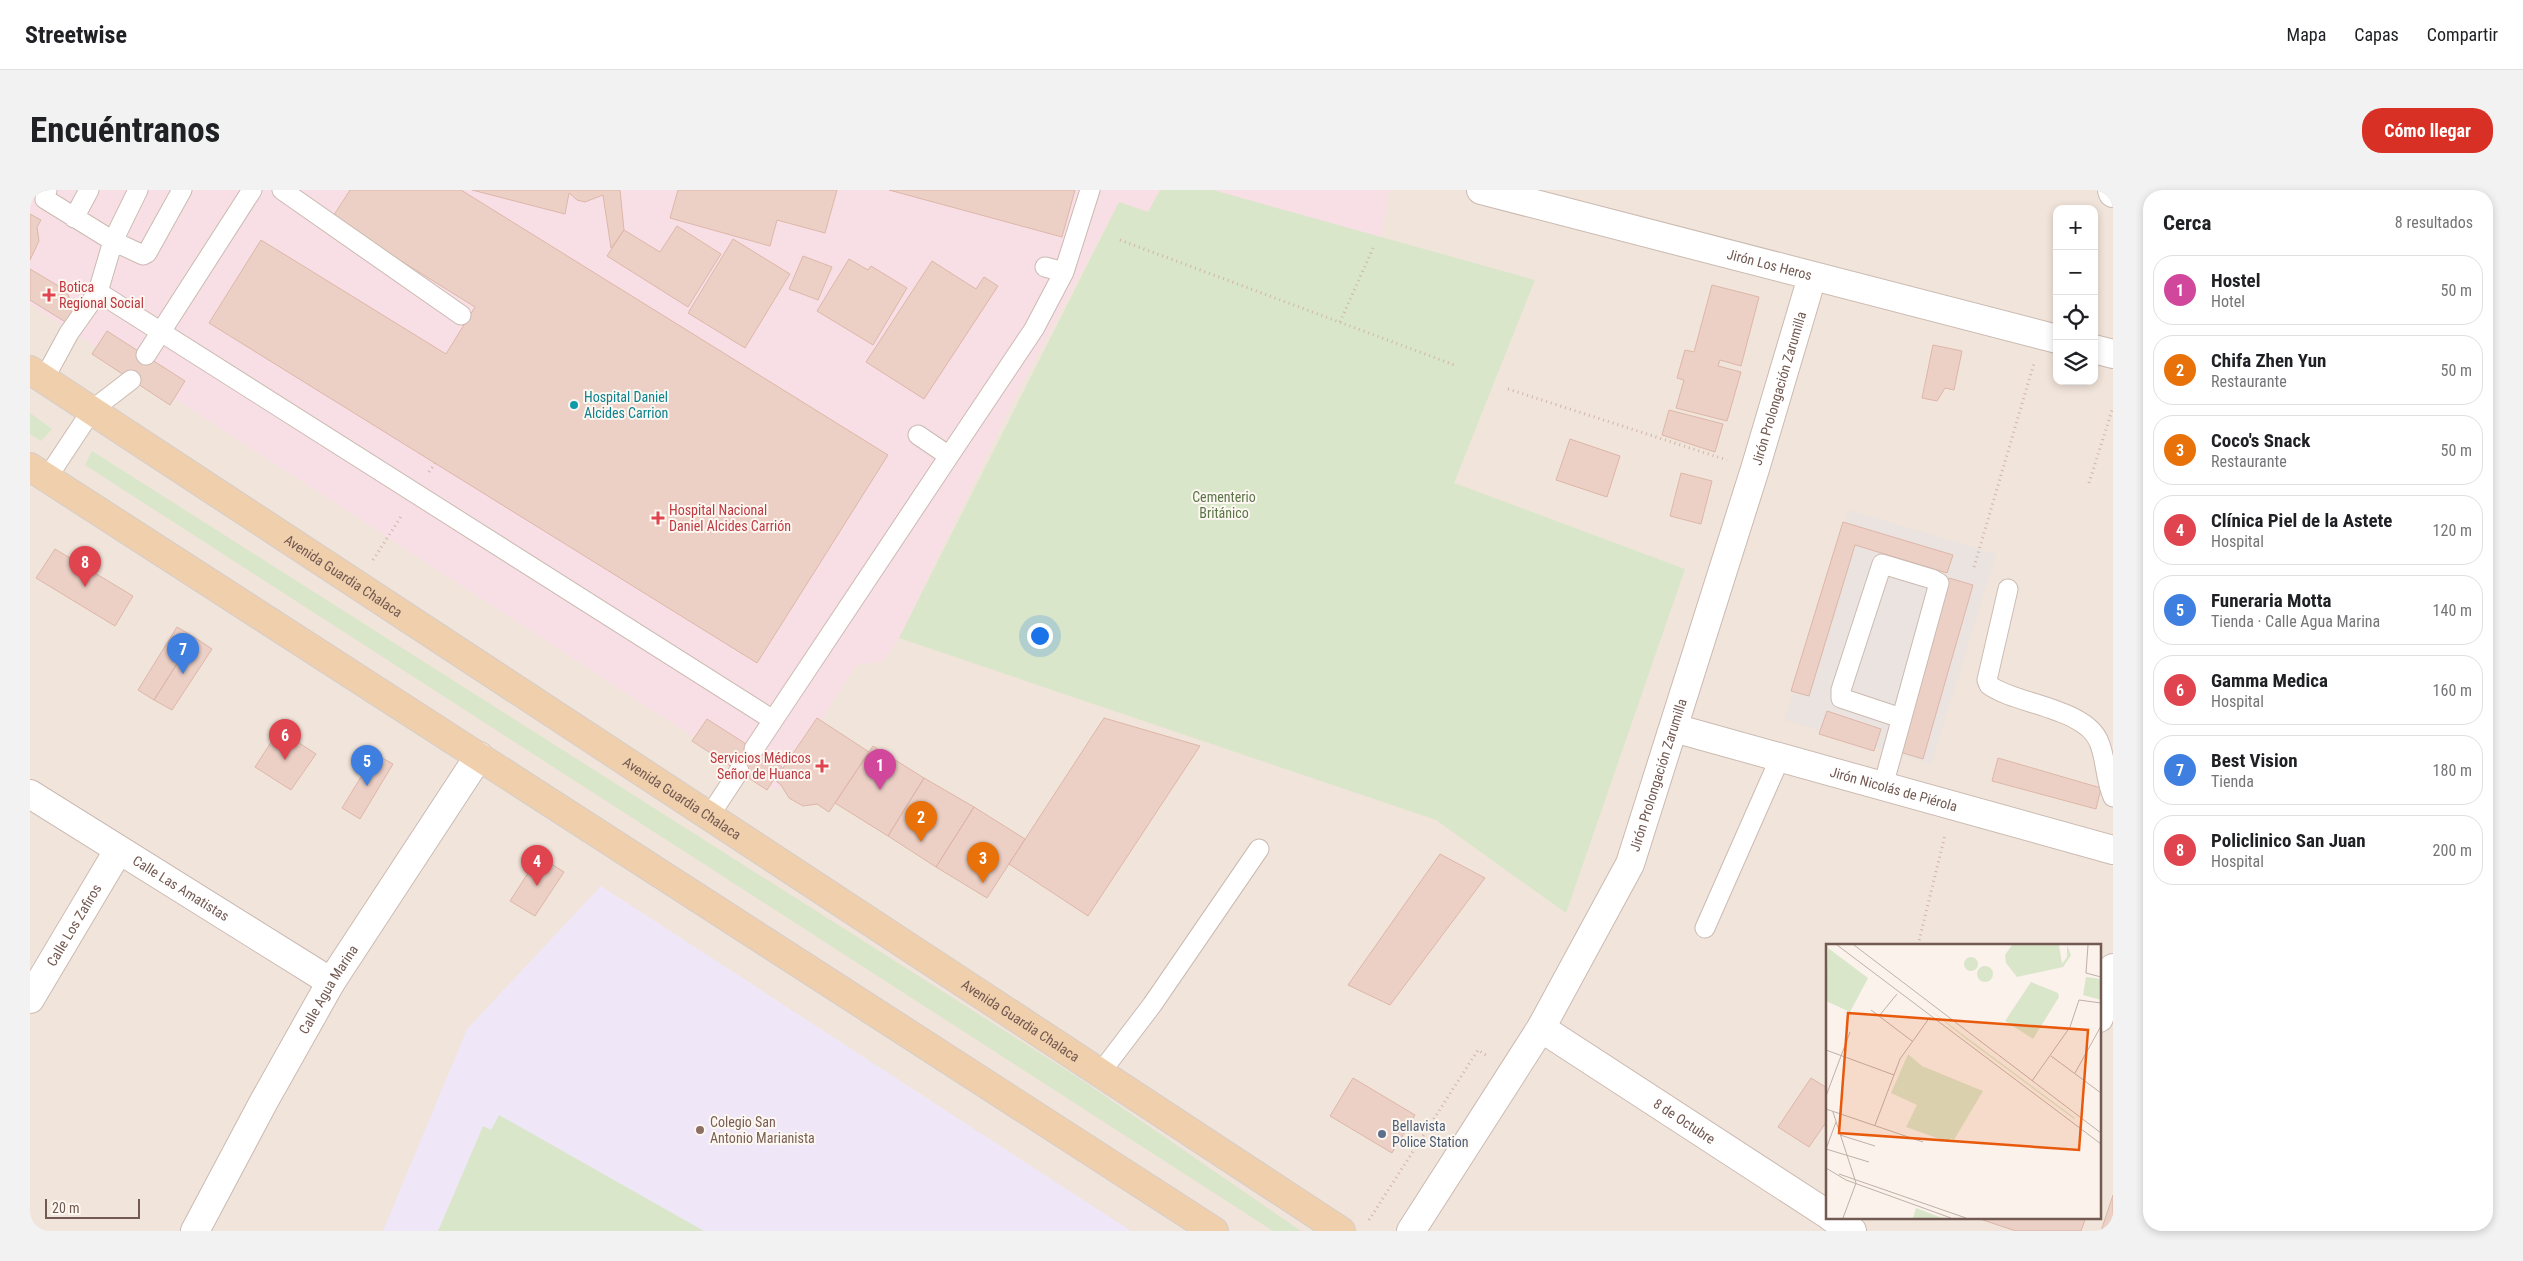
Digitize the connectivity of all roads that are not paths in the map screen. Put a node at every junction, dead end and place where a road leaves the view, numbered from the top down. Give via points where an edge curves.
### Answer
1 (47, 190) edge
2 (88, 190) edge
3 (138, 190) edge
4 (182, 190) edge
5 (252, 190) edge
6 (282, 190) edge
7 (1090, 190) edge
8 (1481, 190) edge
9 (74, 218) junction
10 (113, 241) junction
11 (1045, 267) dead end
12 (1064, 272) junction
13 (1812, 277) junction
14 (98, 292) junction
15 (461, 315) dead end
16 (160, 333) junction
17 (2049, 338) edge
18 (2098, 350) edge
19 (2113, 354) edge
20 (146, 355) dead end
21 (37, 375) edge
22 (131, 380) dead end
23 (92, 410) junction
24 (918, 435) dead end
25 (949, 456) junction
26 (39, 473) edge
27 (2008, 589) dead end
28 (1901, 718) junction
29 (773, 720) junction
30 (1674, 728) junction
31 (754, 748) dead end
32 (479, 756) junction
33 (1780, 758) junction
34 (739, 771) dead end
35 (1883, 786) junction
36 (30, 794) edge
37 (2113, 797) edge
38 (710, 815) junction
39 (1260, 849) dead end
40 (118, 850) junction
41 (2113, 850) edge
42 (1705, 928) dead end
43 (2113, 968) edge
44 (331, 982) junction
45 (30, 999) edge
46 (2100, 1014) edge
47 (1541, 1028) junction
48 (1101, 1072) junction
49 (1826, 1216) edge
50 (1349, 1228) edge
51 (195, 1231) edge
52 (1214, 1231) edge
53 (1411, 1231) edge

1 - 9 lane via 45,199
2 - 9 lane
3 - 10 lane
4 - 10 lane via 147,253 142,255
5 - 16 lane
6 - 15 lane
7 - 12 lane
8 - 13 street, Jirón Los Heros
9 - 10 lane
10 - 14 lane
11 - 12 lane
12 - 25 lane via 1034,329
13 - 17 street, Jirón Los Heros
13 - 30 street, Jirón Prolongación Zarumilla
14 - 16 lane
14 - 21 lane
16 - 20 lane
16 - 29 lane
18 - 19 street
21 - 23 main road, Avenida Guardia Chalaca
22 - 23 lane
23 - 26 lane
23 - 38 main road, Avenida Guardia Chalaca via 365,592
24 - 25 lane
25 - 29 lane
26 - 32 main road
27 - 37 lane via 1989,685 2070,718 2094,733
28 - 28 lane via 1939,583 1882,564 1841,698
28 - 35 lane
29 - 31 lane
30 - 33 street, Jirón Nicolás de Piérola
30 - 47 street, Jirón Prolongación Zarumilla via 1630,864
32 - 44 street, Calle Agua Marina
32 - 52 main road
33 - 35 street, Jirón Nicolás de Piérola
33 - 42 lane
34 - 38 lane
35 - 41 street, Jirón Nicolás de Piérola
36 - 40 street, Calle Las Amatistas
38 - 48 main road, Avenida Guardia Chalaca
39 - 48 lane
40 - 44 street, Calle Las Amatistas
40 - 45 street, Calle Los Zafiros
43 - 46 street
44 - 51 street, Calle Agua Marina
47 - 49 street, 8 de Octubre
47 - 53 street, Jirón Prolongación Zarumilla
48 - 50 main road, Avenida Guardia Chalaca

